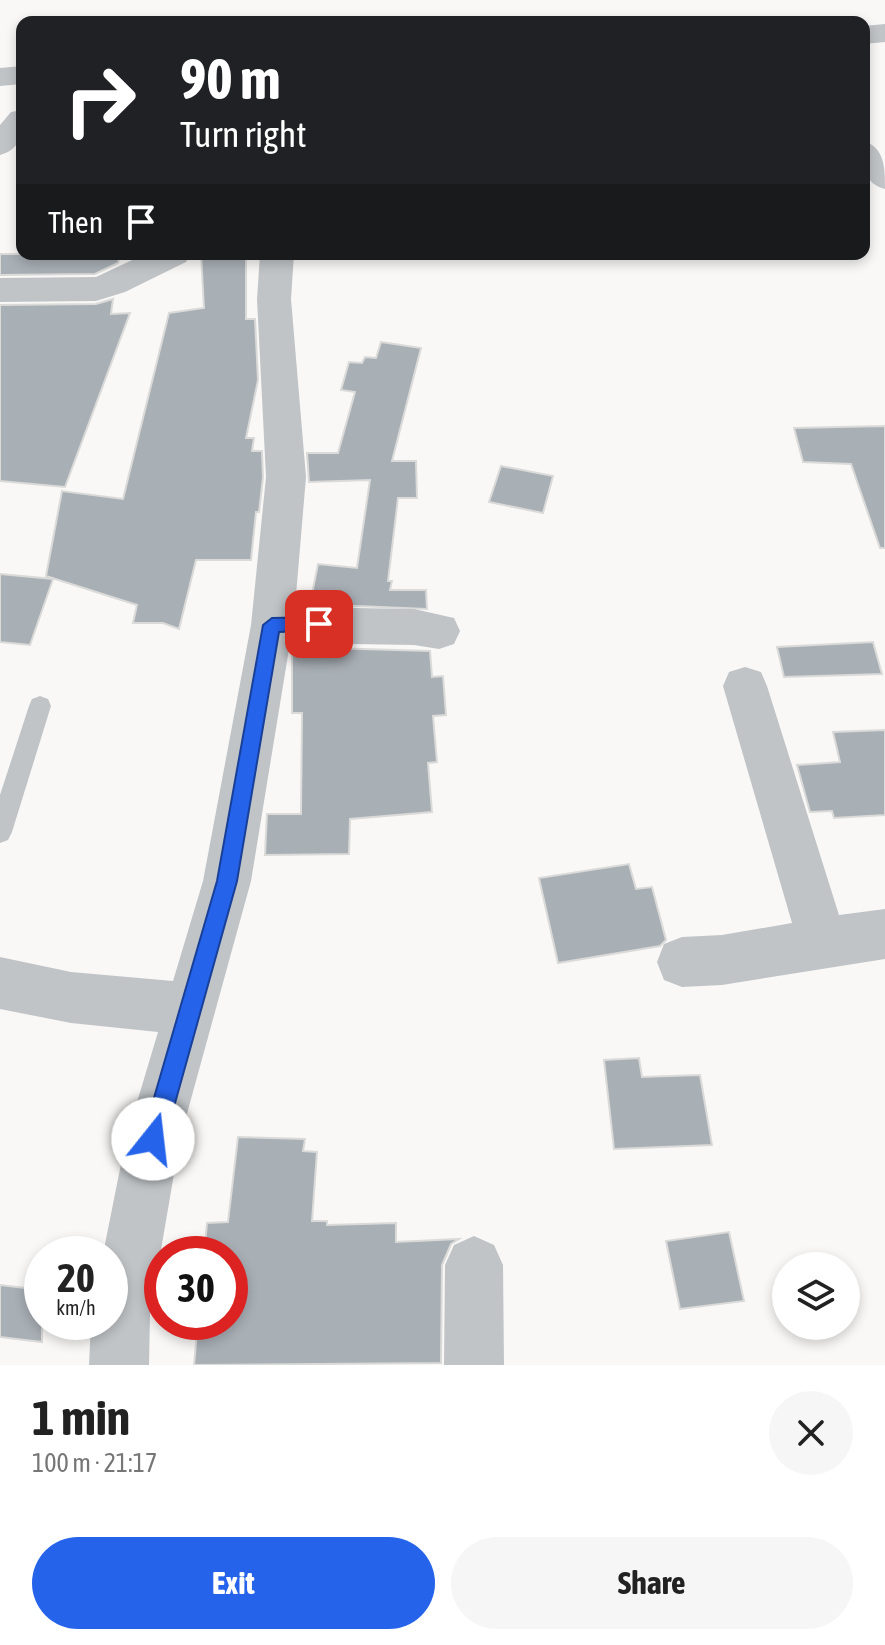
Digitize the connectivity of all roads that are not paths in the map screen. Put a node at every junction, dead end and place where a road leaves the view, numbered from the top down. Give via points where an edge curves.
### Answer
1 (16, 126) edge
2 (0, 145) edge
3 (870, 159) edge
4 (885, 179) edge
5 (162, 260) edge
6 (277, 260) edge
7 (0, 290) edge
8 (272, 625) junction
9 (439, 631) dead end
10 (745, 686) dead end
11 (40, 706) dead end
12 (0, 832) edge
13 (885, 934) edge
14 (823, 943) junction
15 (682, 962) dead end
16 (0, 983) edge
17 (191, 1008) junction
18 (474, 1265) dead end
19 (119, 1365) edge
20 (474, 1365) edge

1 - 2 street
3 - 4 street
5 - 7 street via 96,289
6 - 8 street via 274,299 286,477
8 - 9 street
8 - 17 street via 227,881
10 - 14 street
11 - 12 lane
13 - 14 street
14 - 15 street
16 - 17 street via 52,995
17 - 19 street via 153,1139 121,1314
18 - 20 street

